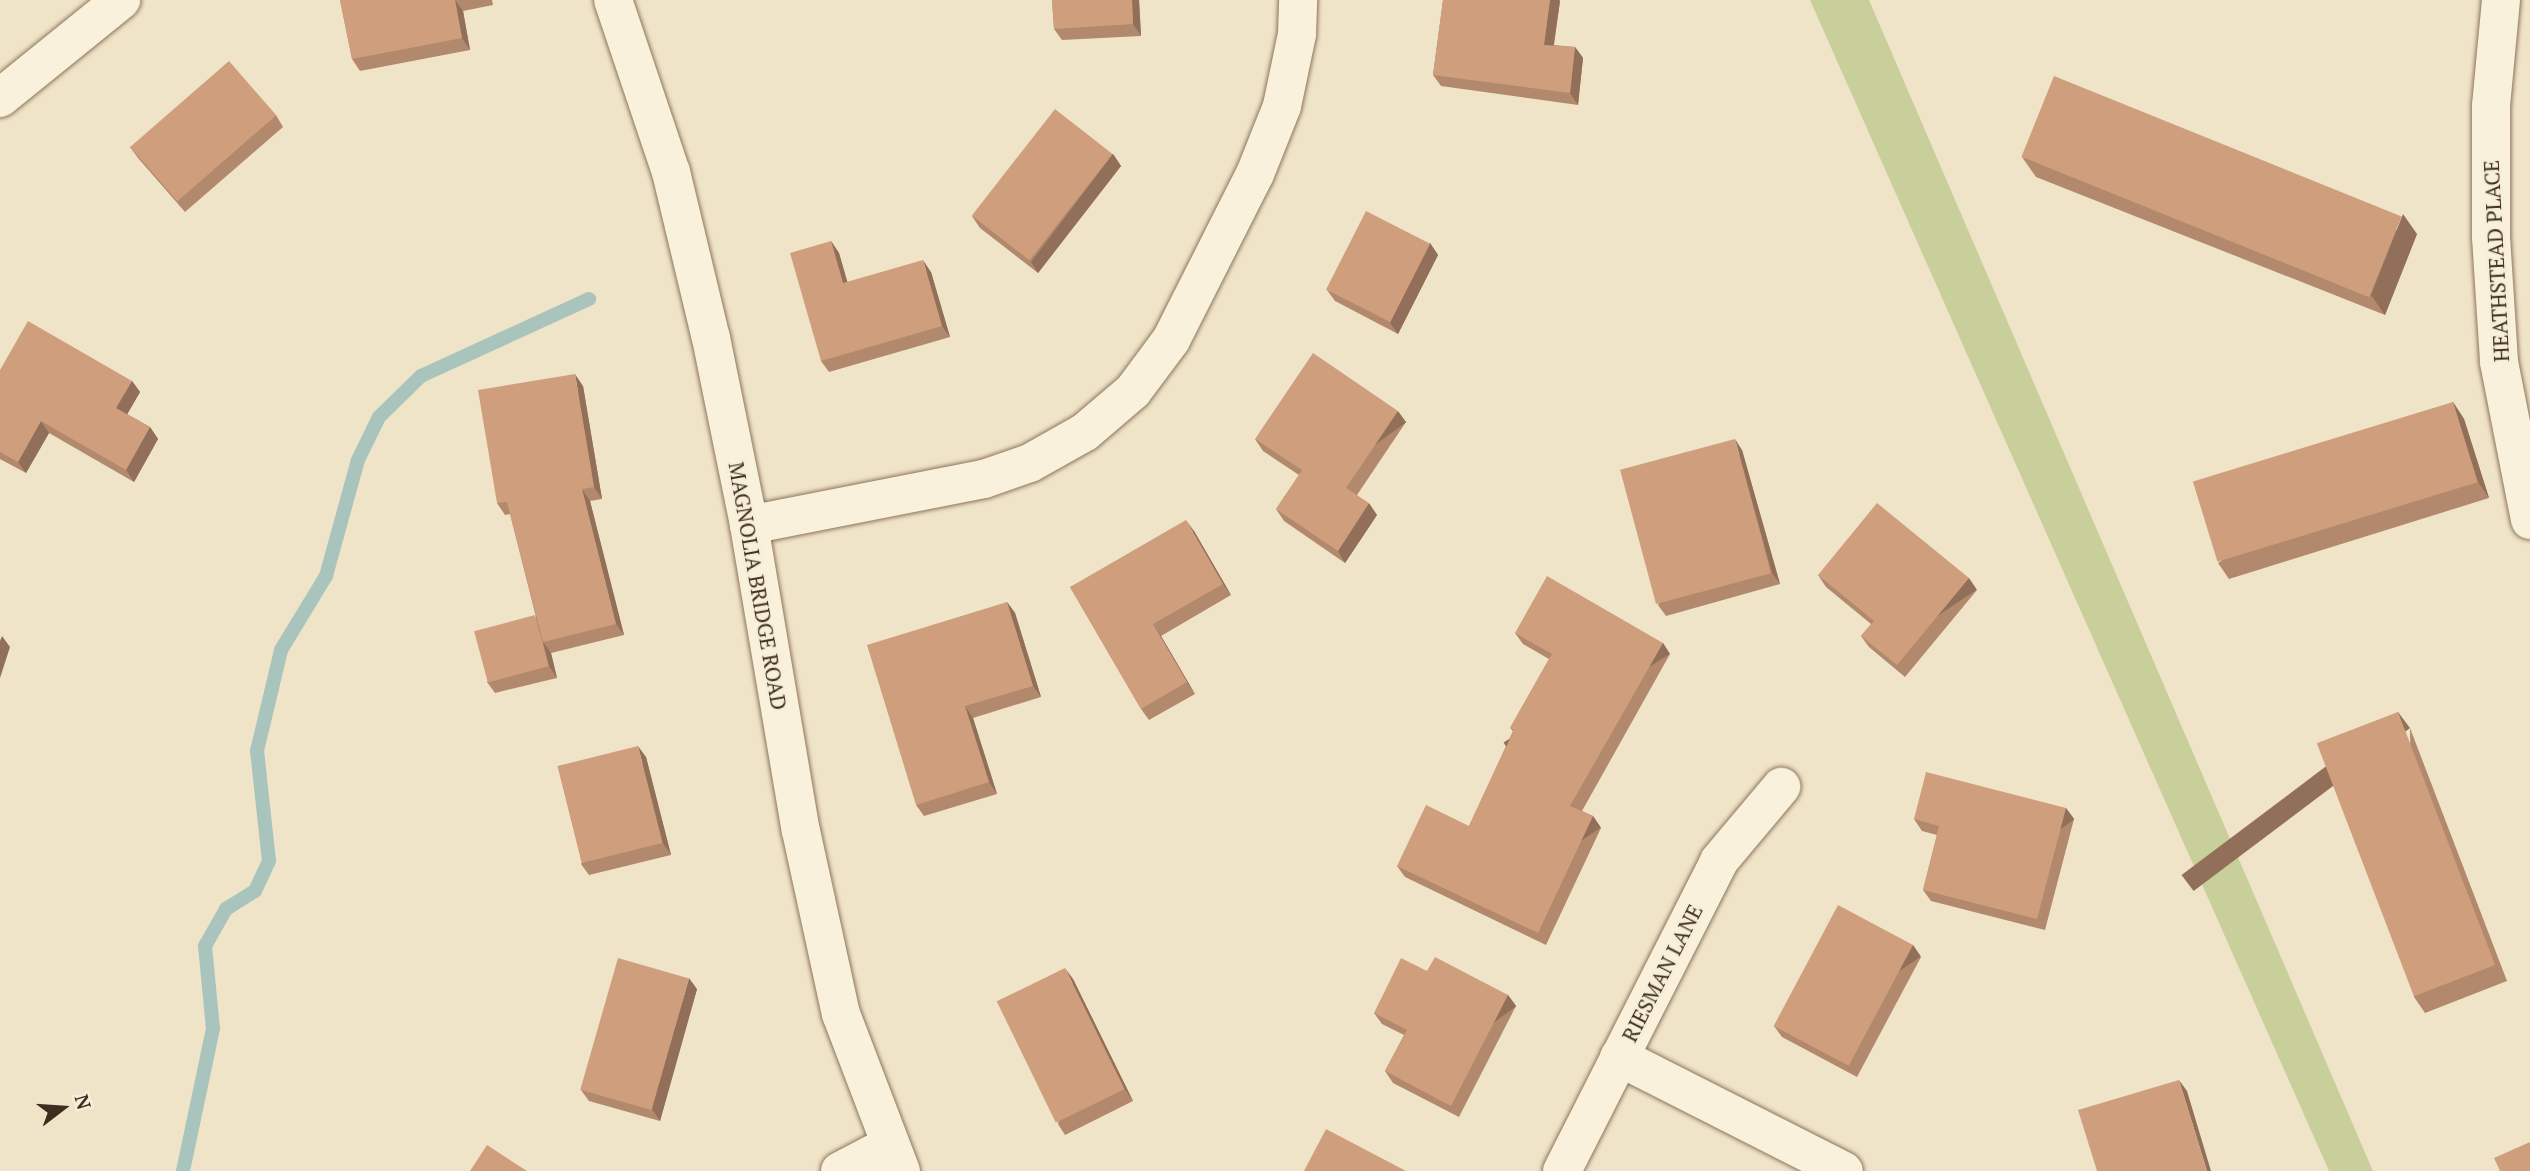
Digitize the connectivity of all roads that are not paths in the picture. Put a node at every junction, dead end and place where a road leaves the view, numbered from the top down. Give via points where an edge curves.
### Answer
1 (121, 0) edge
2 (613, 0) edge
3 (1298, 0) edge
4 (2501, 0) edge
5 (0, 98) edge
6 (2530, 520) edge
7 (749, 525) junction
8 (1781, 787) dead end
9 (1619, 1058) junction
10 (895, 1158) edge
11 (840, 1171) edge
12 (1562, 1171) edge
13 (1844, 1171) edge

1 - 5 street
2 - 7 street, MAGNOLIA BRIDGE ROAD via 671,172
3 - 7 street via 1297,34 1282,106 1255,174 1171,340 1133,391 1085,432 1019,467 984,479
4 - 6 street, HEATHSTEAD PLACE via 2491,106 2491,237 2499,362
7 - 10 street, MAGNOLIA BRIDGE ROAD via 801,831 838,1000
8 - 9 street, RIESMAN LANE via 1719,862
9 - 12 street, RIESMAN LANE
9 - 13 street
10 - 11 street

